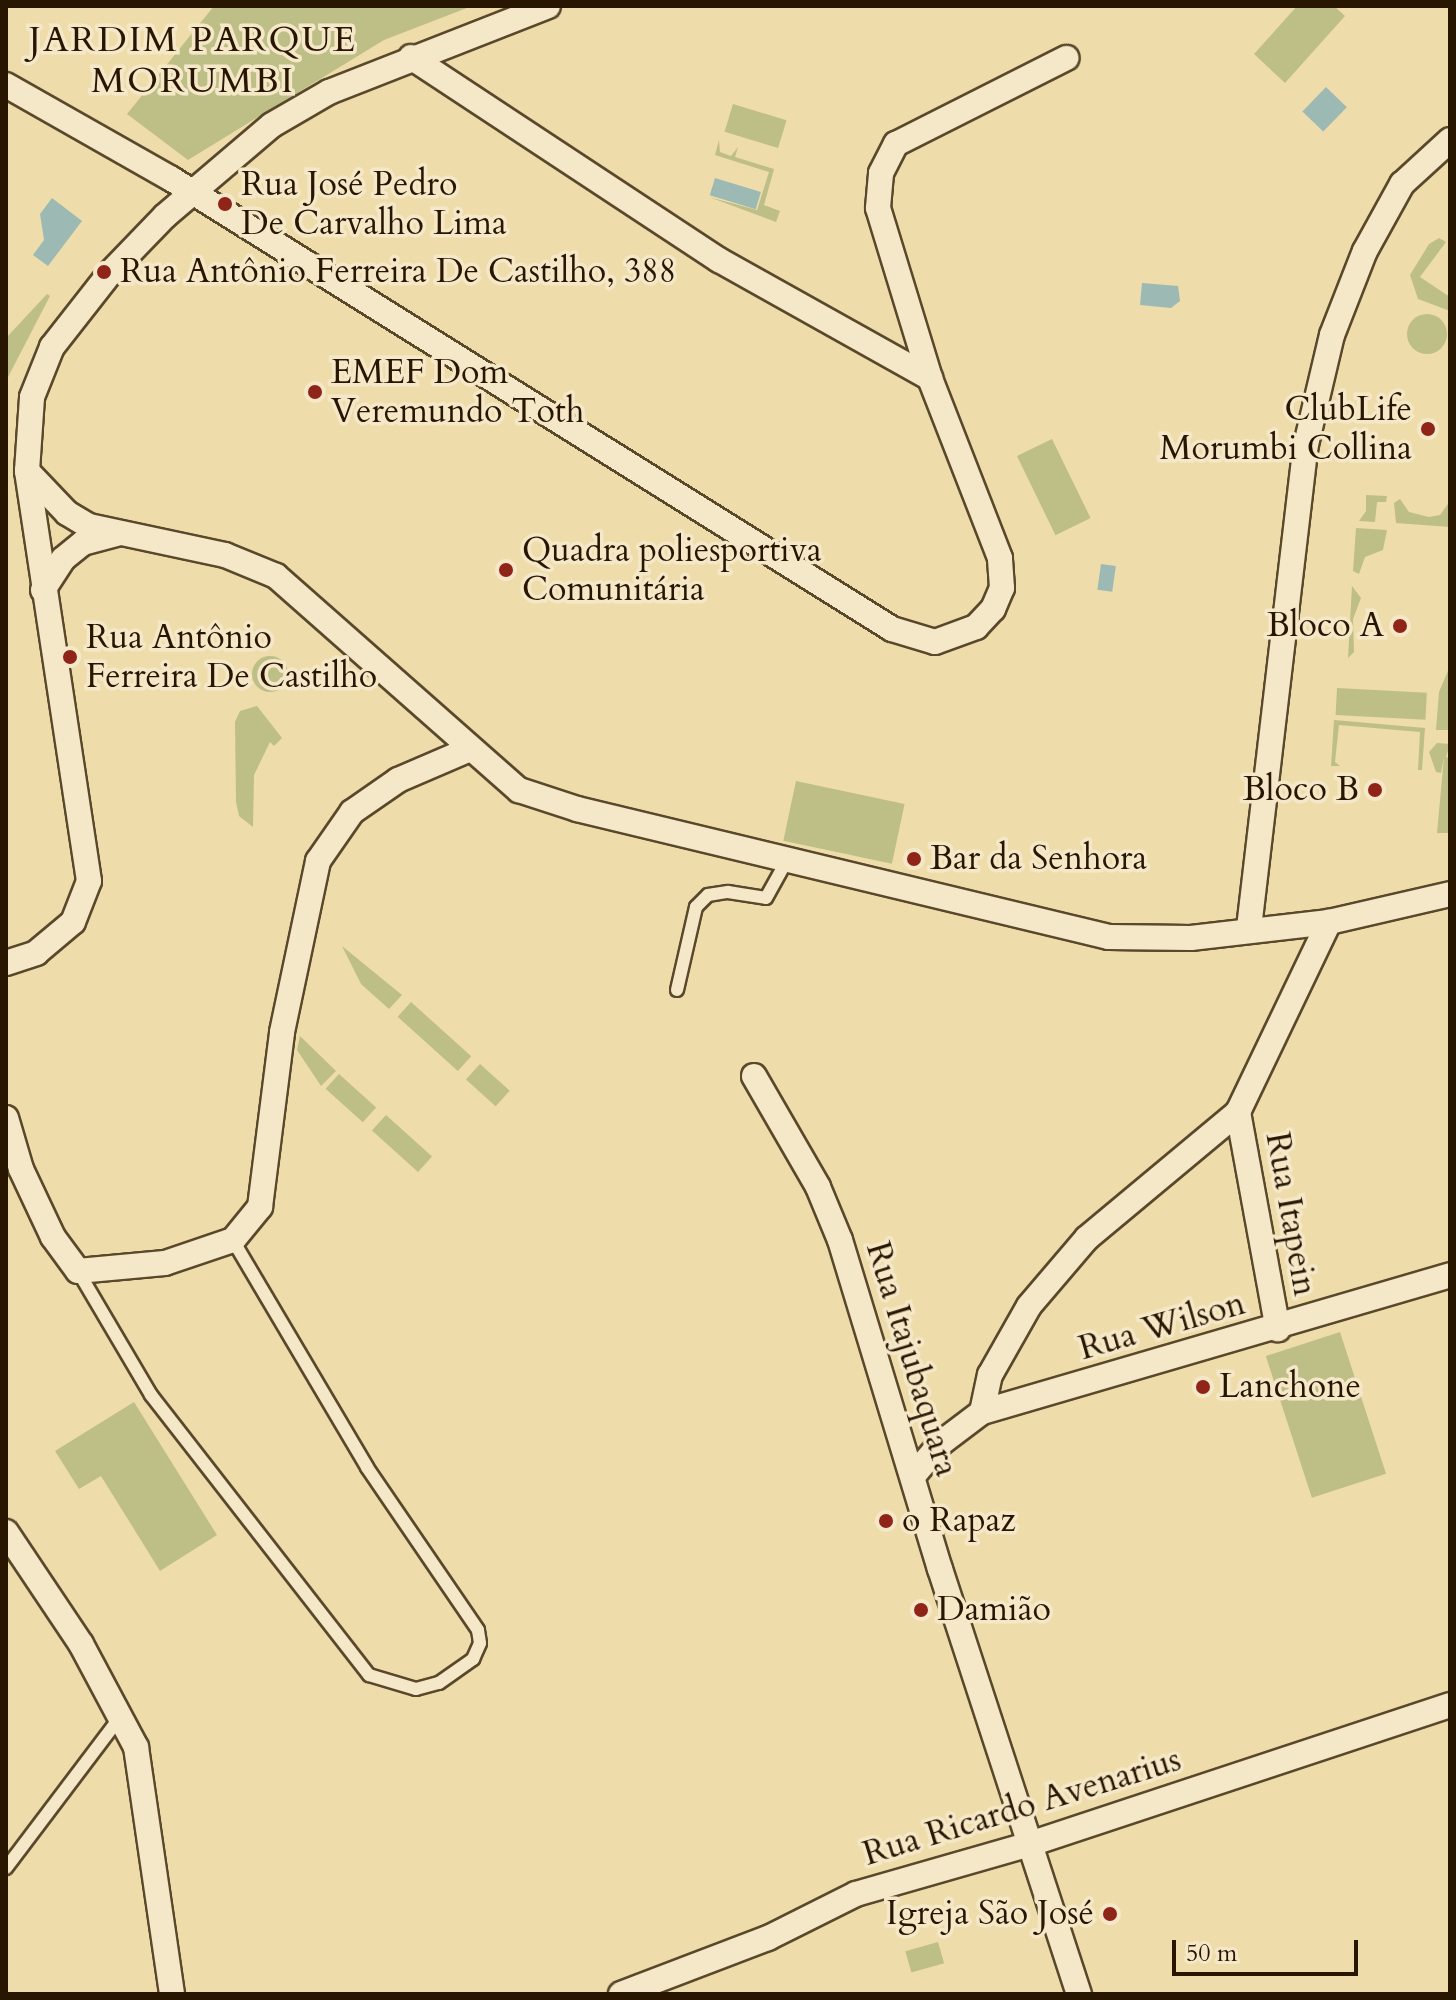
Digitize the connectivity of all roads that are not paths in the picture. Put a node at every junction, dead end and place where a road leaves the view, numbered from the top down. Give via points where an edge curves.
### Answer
1 (548, 6) edge
2 (411, 57) junction
3 (1066, 58) dead end
4 (6, 85) edge
5 (1450, 140) edge
6 (192, 191) junction
7 (930, 378) junction
8 (27, 471) junction
9 (123, 532) junction
10 (43, 590) junction
11 (468, 750) junction
12 (786, 862) junction
13 (1450, 894) edge
14 (1329, 922) junction
15 (1249, 928) junction
16 (6, 963) edge
17 (677, 990) dead end
18 (754, 1076) dead end
19 (1238, 1112) junction
20 (6, 1118) edge
21 (233, 1240) junction
22 (78, 1271) junction
23 (1450, 1275) edge
24 (1278, 1329) junction
25 (982, 1412) junction
26 (913, 1476) junction
27 (6, 1532) edge
28 (1450, 1705) edge
29 (120, 1717) junction
30 (1030, 1844) junction
31 (6, 1868) edge
32 (172, 1994) edge
33 (621, 1994) edge
34 (1079, 1994) edge

1 - 2 street
2 - 6 street via 329,92 272,125
2 - 7 street via 719,260
3 - 7 street via 896,144 881,173 878,208
4 - 6 street
5 - 15 street via 1402,184 1365,251 1332,335 1305,449
6 - 7 street via 892,629 935,642 976,627 993,609 1002,588 1000,558
6 - 8 street via 110,273 52,347 32,397
8 - 9 street via 67,513 89,526
8 - 10 street
9 - 10 street via 83,543 63,559
9 - 11 street via 225,555 276,576
10 - 16 street via 89,881 73,922 36,953
11 - 12 street via 519,790
11 - 21 street via 398,780 352,812 318,861 282,1032 260,1207
12 - 15 street via 1109,937 1191,938
12 - 17 lane via 766,898 728,892 708,895 696,907
13 - 14 street
14 - 15 street
14 - 19 street
18 - 26 street, Rua Itajubaquara via 818,1187 840,1240
19 - 24 street, Rua Itapein
19 - 25 street via 1087,1238 1029,1306 990,1375
20 - 22 street via 21,1169 53,1237
21 - 22 street via 165,1263
21 - 22 lane via 367,1467 472,1618 480,1643 473,1659 439,1683 416,1689 369,1675 151,1395
23 - 24 street, Rua Wilson
24 - 25 street, Rua Wilson
25 - 26 street, Rua Wilson via 941,1443
26 - 30 street, Rua Itajubaquara
27 - 29 street via 81,1644
28 - 30 street, Rua Ricardo Avenarius
29 - 31 lane
29 - 32 street via 141,1770
30 - 33 street, Rua Ricardo Avenarius via 856,1894 768,1938
30 - 34 street, Rua Itajubaquara

